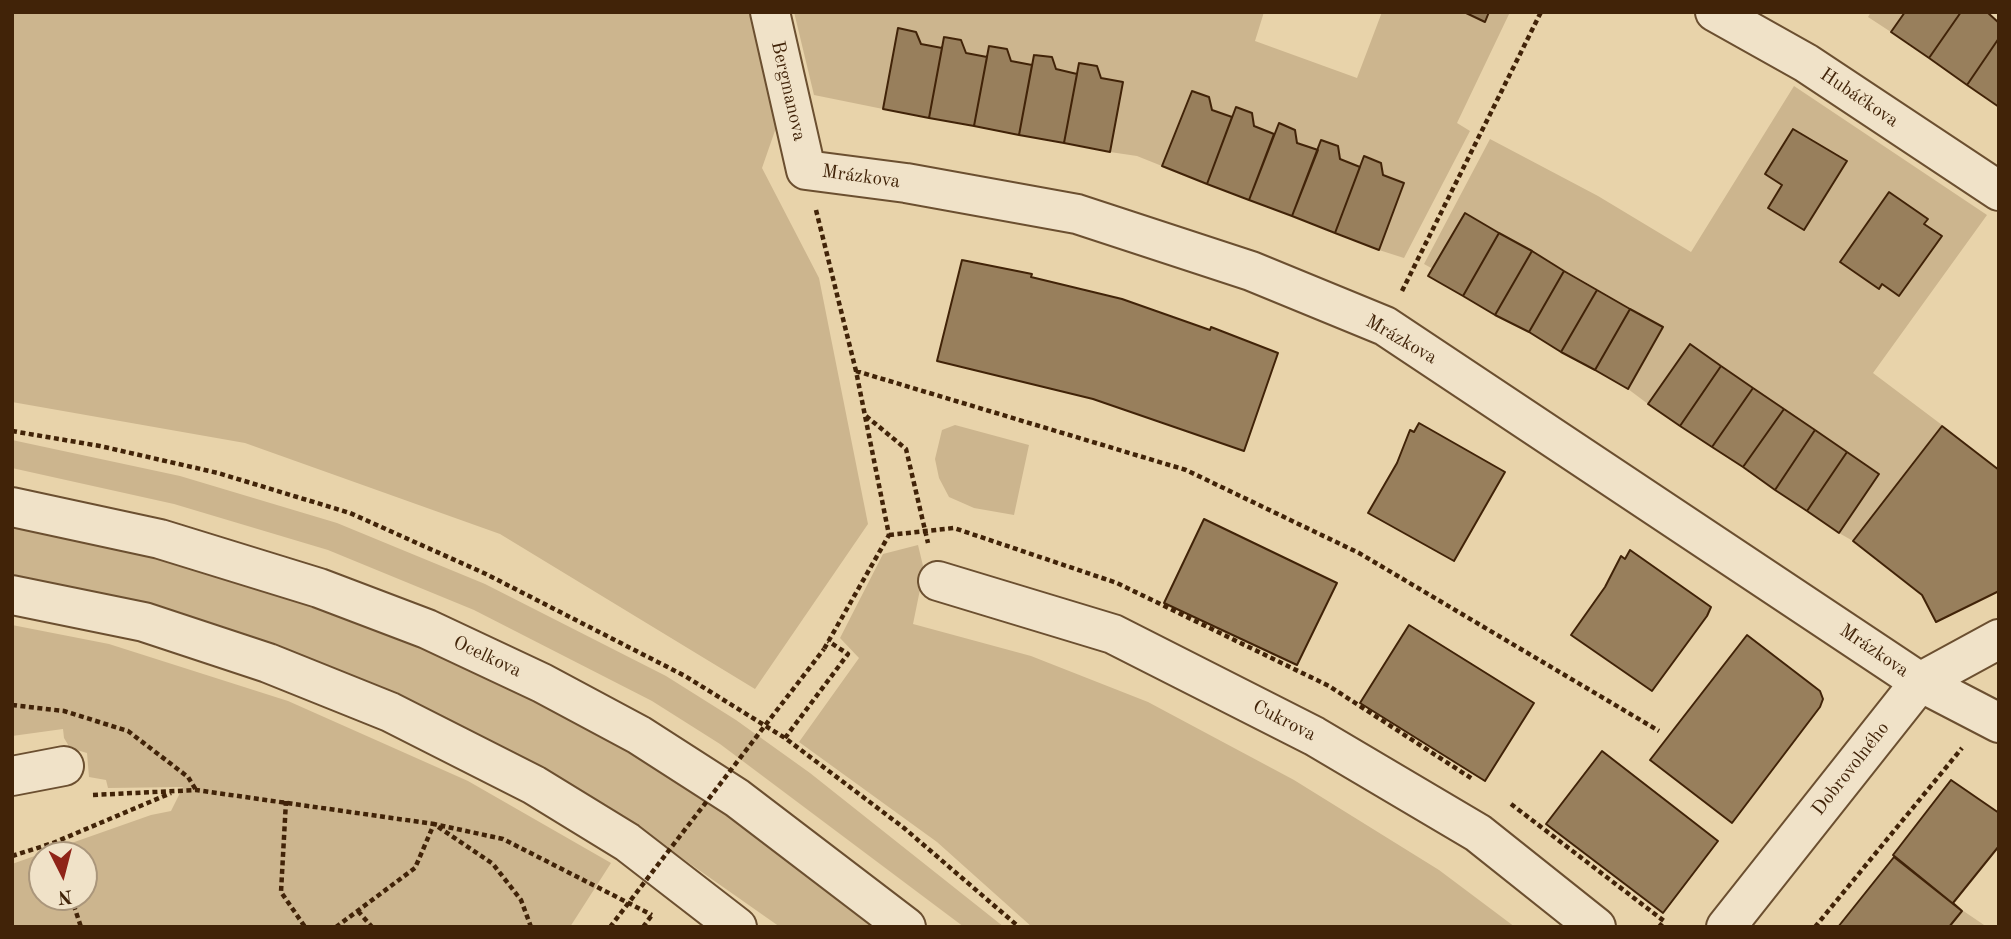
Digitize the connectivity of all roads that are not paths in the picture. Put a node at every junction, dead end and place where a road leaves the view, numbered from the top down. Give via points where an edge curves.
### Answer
1 (770, 12) edge
2 (1715, 12) edge
3 (806, 170) joint
4 (1999, 191) edge
5 (12, 507) edge
6 (938, 581) road end
7 (12, 595) edge
8 (1999, 639) edge
9 (1920, 682) junction
10 (1994, 719) edge
11 (64, 766) dead end
12 (12, 776) edge
13 (737, 927) edge
14 (906, 927) edge
15 (1596, 927) edge
16 (1726, 927) edge

1 - 3 street, Bergmanova
2 - 4 street, Hubáčkova via 1806,63
3 - 9 street, Mrázkova via 1077,214 1251,271 1385,326
5 - 14 street, Ocelkova via 160,539 319,588 427,629 542,682 639,735 737,798
6 - 15 street, Cukrova via 1113,634 1314,736 1478,833
7 - 13 street via 144,622 268,663 390,712 534,785 627,842
8 - 9 street, Dobrovolného
9 - 10 street, Mrázkova
9 - 16 street, Dobrovolného
11 - 12 street

